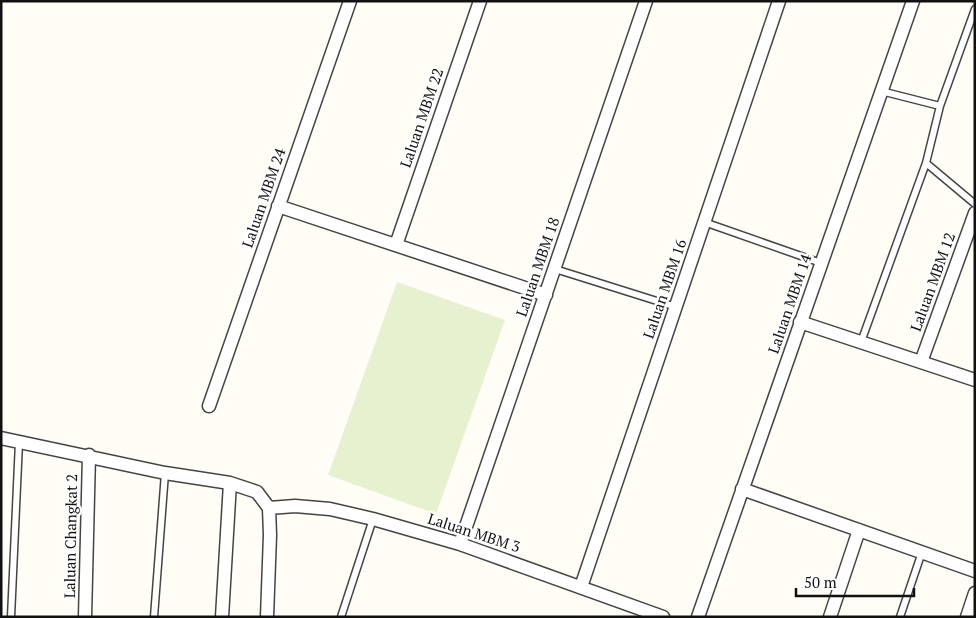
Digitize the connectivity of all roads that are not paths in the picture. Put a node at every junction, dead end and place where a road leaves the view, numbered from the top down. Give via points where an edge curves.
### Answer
1 (350, 1) edge
2 (480, 1) edge
3 (646, 1) edge
4 (779, 1) edge
5 (913, 1) edge
6 (975, 9) edge
7 (881, 91) junction
8 (940, 106) junction
9 (926, 164) junction
10 (975, 204) edge
11 (278, 206) junction
12 (975, 213) edge
13 (704, 222) junction
14 (396, 245) junction
15 (821, 263) junction
16 (554, 269) junction
17 (546, 296) junction
18 (676, 307) junction
19 (800, 322) junction
20 (861, 342) junction
21 (922, 362) junction
22 (975, 380) edge
23 (209, 406) dead end
24 (1, 438) edge
25 (19, 440) junction
26 (89, 455) junction
27 (165, 473) junction
28 (230, 483) junction
29 (742, 489) junction
30 (268, 508) junction
31 (373, 519) junction
32 (859, 530) junction
33 (460, 544) junction
34 (922, 552) junction
35 (975, 571) edge
36 (581, 587) junction
37 (975, 593) edge
38 (11, 617) edge
39 (85, 617) edge
40 (154, 617) edge
41 (222, 617) edge
42 (266, 617) edge
43 (340, 617) edge
44 (663, 617) edge
45 (698, 617) edge
46 (830, 617) edge
47 (900, 617) edge
48 (967, 617) edge

1 - 11 street, Laluan MBM 24
2 - 14 street, Laluan MBM 22
3 - 16 street, Laluan MBM 18
4 - 13 street, Laluan MBM 16
5 - 7 street, Laluan MBM 14
6 - 8 lane
7 - 8 lane
7 - 15 street, Laluan MBM 14
8 - 9 lane
9 - 10 lane
9 - 20 lane
11 - 14 street
11 - 23 street, Laluan MBM 24
12 - 21 street, Laluan MBM 12
13 - 15 lane
13 - 18 street, Laluan MBM 16
14 - 17 street
15 - 19 street, Laluan MBM 14
16 - 17 street, Laluan MBM 18
16 - 18 lane
17 - 33 street, Laluan MBM 18
18 - 36 street, Laluan MBM 16
19 - 20 street
19 - 29 street, Laluan MBM 14
20 - 21 street
21 - 22 street
24 - 25 street
25 - 26 street
25 - 38 lane
26 - 27 street
26 - 39 street, Laluan Changkat 2
27 - 28 street
27 - 40 lane
28 - 30 street via 256,492
28 - 41 street
29 - 32 street
29 - 45 street, Laluan MBM 14
30 - 31 street, Laluan MBM 3 via 294,506
30 - 42 street
31 - 33 street, Laluan MBM 3
31 - 43 lane
32 - 34 street
32 - 46 street
33 - 36 street, Laluan MBM 3
34 - 35 street
34 - 47 lane
36 - 44 street, Laluan MBM 3
37 - 48 street

